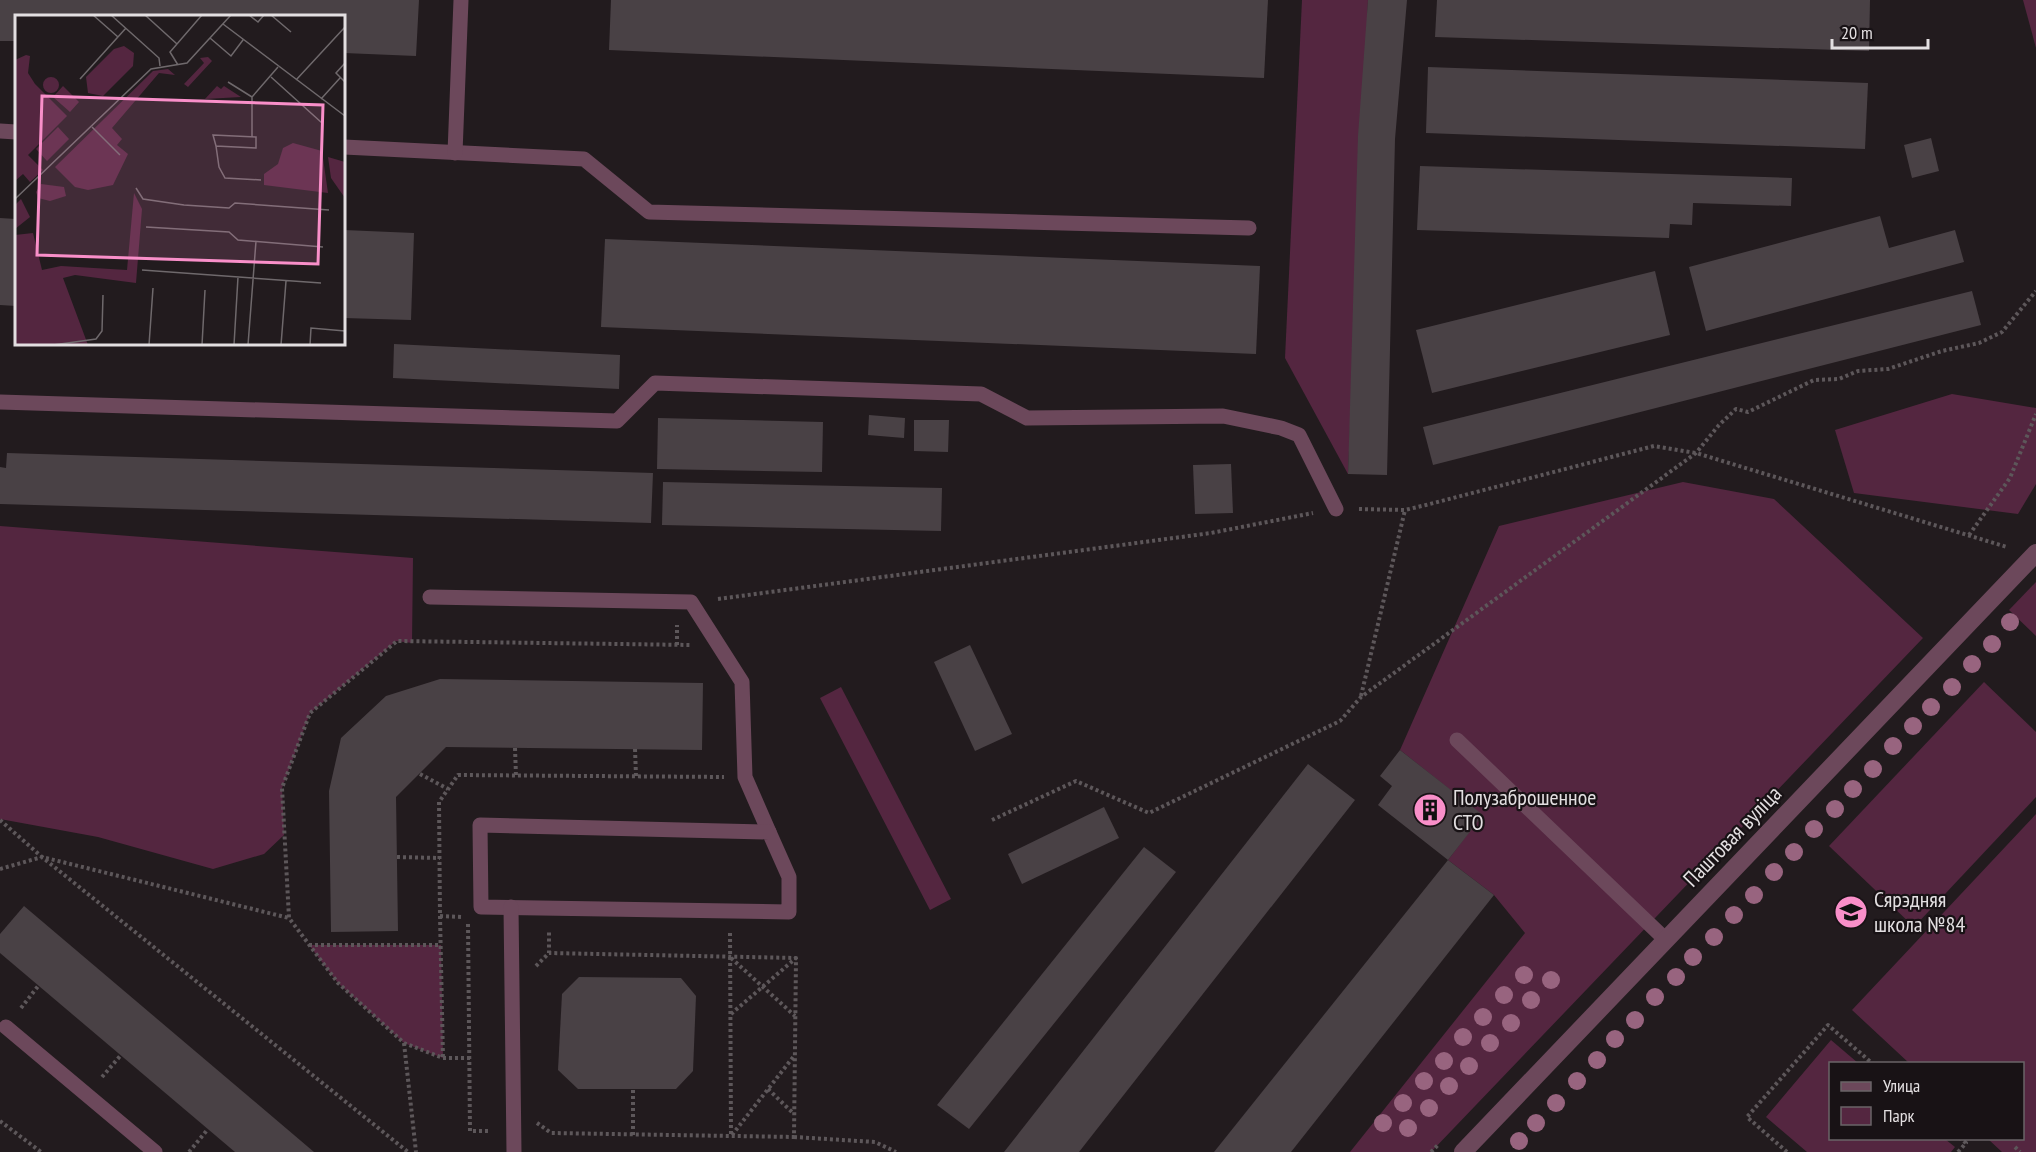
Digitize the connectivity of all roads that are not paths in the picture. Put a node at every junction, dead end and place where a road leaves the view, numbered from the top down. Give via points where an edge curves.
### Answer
1 (461, 0) edge
2 (0, 131) edge
3 (15, 132) edge
4 (345, 147) edge
5 (455, 153) junction
6 (1249, 228) dead end
7 (0, 402) edge
8 (1336, 509) dead end
9 (2036, 553) edge
10 (430, 597) dead end
11 (1456, 740) dead end
12 (769, 832) junction
13 (511, 907) junction
14 (1666, 940) junction
15 (6, 1027) dead end
16 (155, 1152) edge
17 (514, 1152) edge
18 (1463, 1152) edge

1 - 5 lane
2 - 3 lane
4 - 5 lane
5 - 6 lane via 584,159 649,212
7 - 8 lane via 617,421 656,383 981,394 1027,418 1223,416 1281,428 1299,435
9 - 14 street, Паштовая вуліца
10 - 12 lane via 691,602 742,682 745,777
11 - 14 lane
12 - 13 lane via 789,877 789,912
12 - 13 lane via 480,825 481,907
13 - 17 lane
14 - 18 street, Паштовая вуліца
15 - 16 lane

